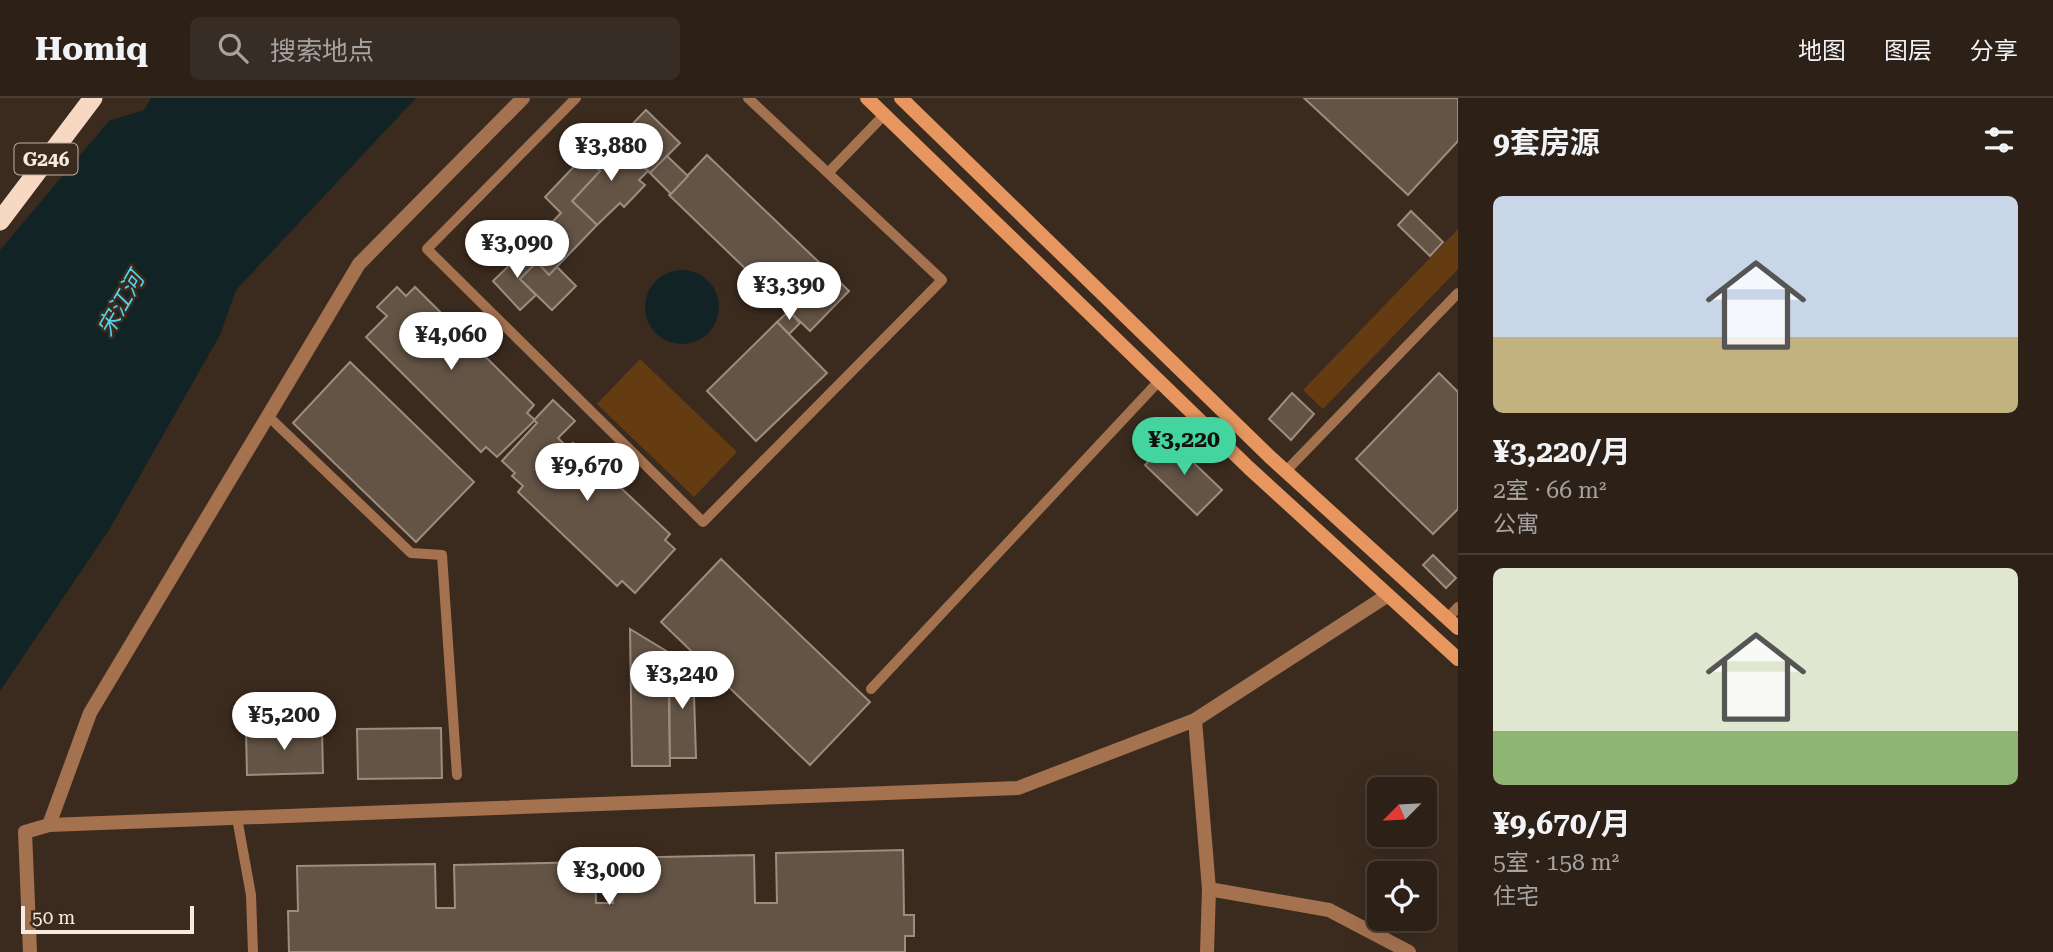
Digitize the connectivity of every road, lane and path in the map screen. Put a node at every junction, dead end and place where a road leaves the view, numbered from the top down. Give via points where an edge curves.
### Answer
1 (93, 98) edge
2 (523, 98) edge
3 (576, 98) edge
4 (748, 98) edge
5 (867, 98) edge
6 (901, 98) edge
7 (884, 115) junction
8 (829, 172) junction
9 (0, 221) edge
10 (1458, 293) edge
11 (1158, 381) junction
12 (268, 416) junction
13 (1286, 471) junction
14 (1388, 595) junction
15 (1458, 607) edge
16 (1453, 623) edge
17 (1458, 659) edge
18 (871, 689) dead end
19 (1195, 720) junction
20 (457, 775) dead end
21 (237, 818) junction
22 (49, 825) junction
23 (1209, 889) junction
24 (30, 952) edge
25 (253, 952) edge
26 (1206, 952) edge
27 (1409, 952) edge

1 - 9 highway, G246
2 - 12 street via 359,264
3 - 8 lane via 426,249 703,522 942,280
4 - 8 lane
5 - 7 main road
6 - 13 main road
7 - 8 lane
7 - 11 main road
10 - 13 lane
11 - 14 main road
11 - 18 lane
12 - 20 lane via 411,554 442,555
12 - 22 street via 90,713
13 - 16 main road
14 - 17 main road
14 - 19 street
15 - 16 lane
19 - 21 street via 1018,788
19 - 23 street
21 - 22 street
21 - 25 lane via 251,895
22 - 24 street via 25,832
23 - 26 street
23 - 27 street via 1329,910

